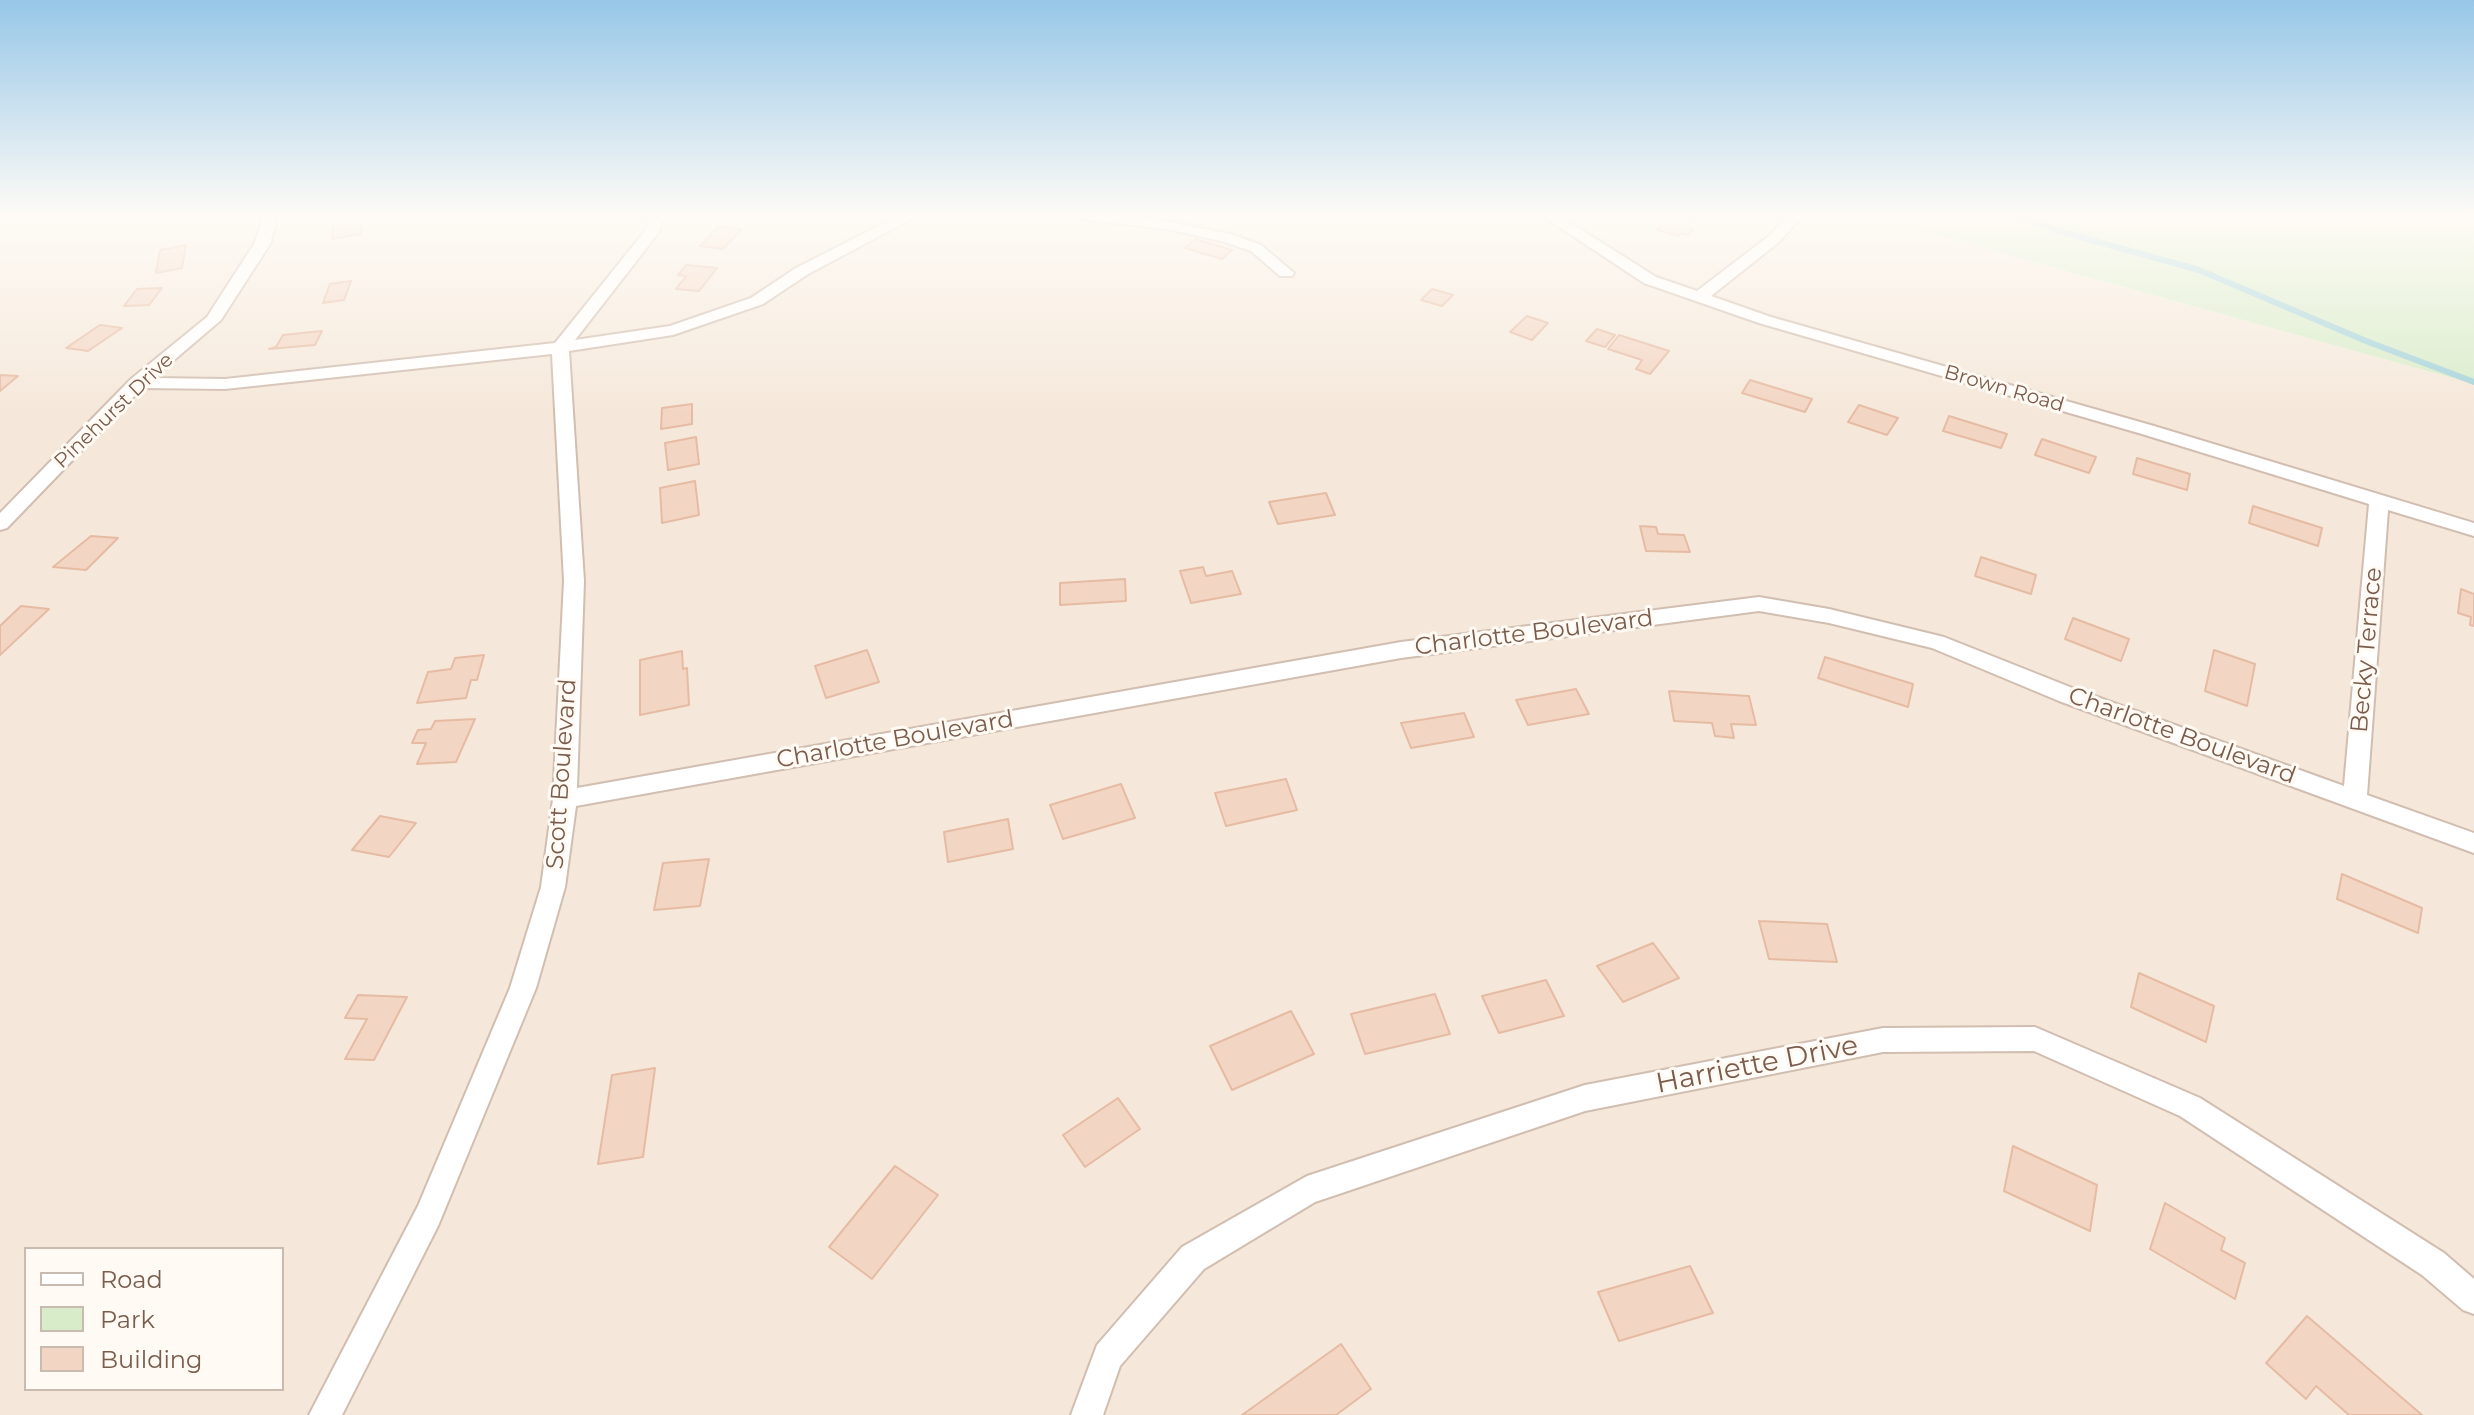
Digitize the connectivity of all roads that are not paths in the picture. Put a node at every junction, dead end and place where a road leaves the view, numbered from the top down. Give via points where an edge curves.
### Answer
1 (238, 281) edge
2 (613, 281) edge
3 (787, 281) edge
4 (1653, 281) edge
5 (1720, 281) edge
6 (1701, 296) junction
7 (560, 348) junction
8 (137, 383) junction
9 (2379, 502) junction
10 (0, 524) edge
11 (2474, 530) edge
12 (565, 799) junction
13 (2355, 799) junction
14 (2474, 843) edge
15 (2474, 1299) edge
16 (325, 1415) edge
17 (1087, 1415) edge

1 - 8 street, Pinehurst Drive via 213,320
2 - 7 street
3 - 7 street via 757,301 673,330
4 - 6 street, Brown Road
5 - 6 street
6 - 9 street, Brown Road via 1765,320
7 - 8 street via 225,384
7 - 12 street, Scott Boulevard via 574,581
8 - 10 street, Pinehurst Drive
9 - 11 street, Brown Road
9 - 13 street, Becky Terrace
12 - 13 street, Charlotte Boulevard via 1401,650 1759,604 1937,642
12 - 16 street, Scott Boulevard via 553,887 523,988 428,1216
13 - 14 street, Charlotte Boulevard
15 - 17 street, Harriette Drive via 2433,1264 2190,1107 2035,1039 1883,1040 1585,1098 1307,1190 1193,1258 1108,1356

